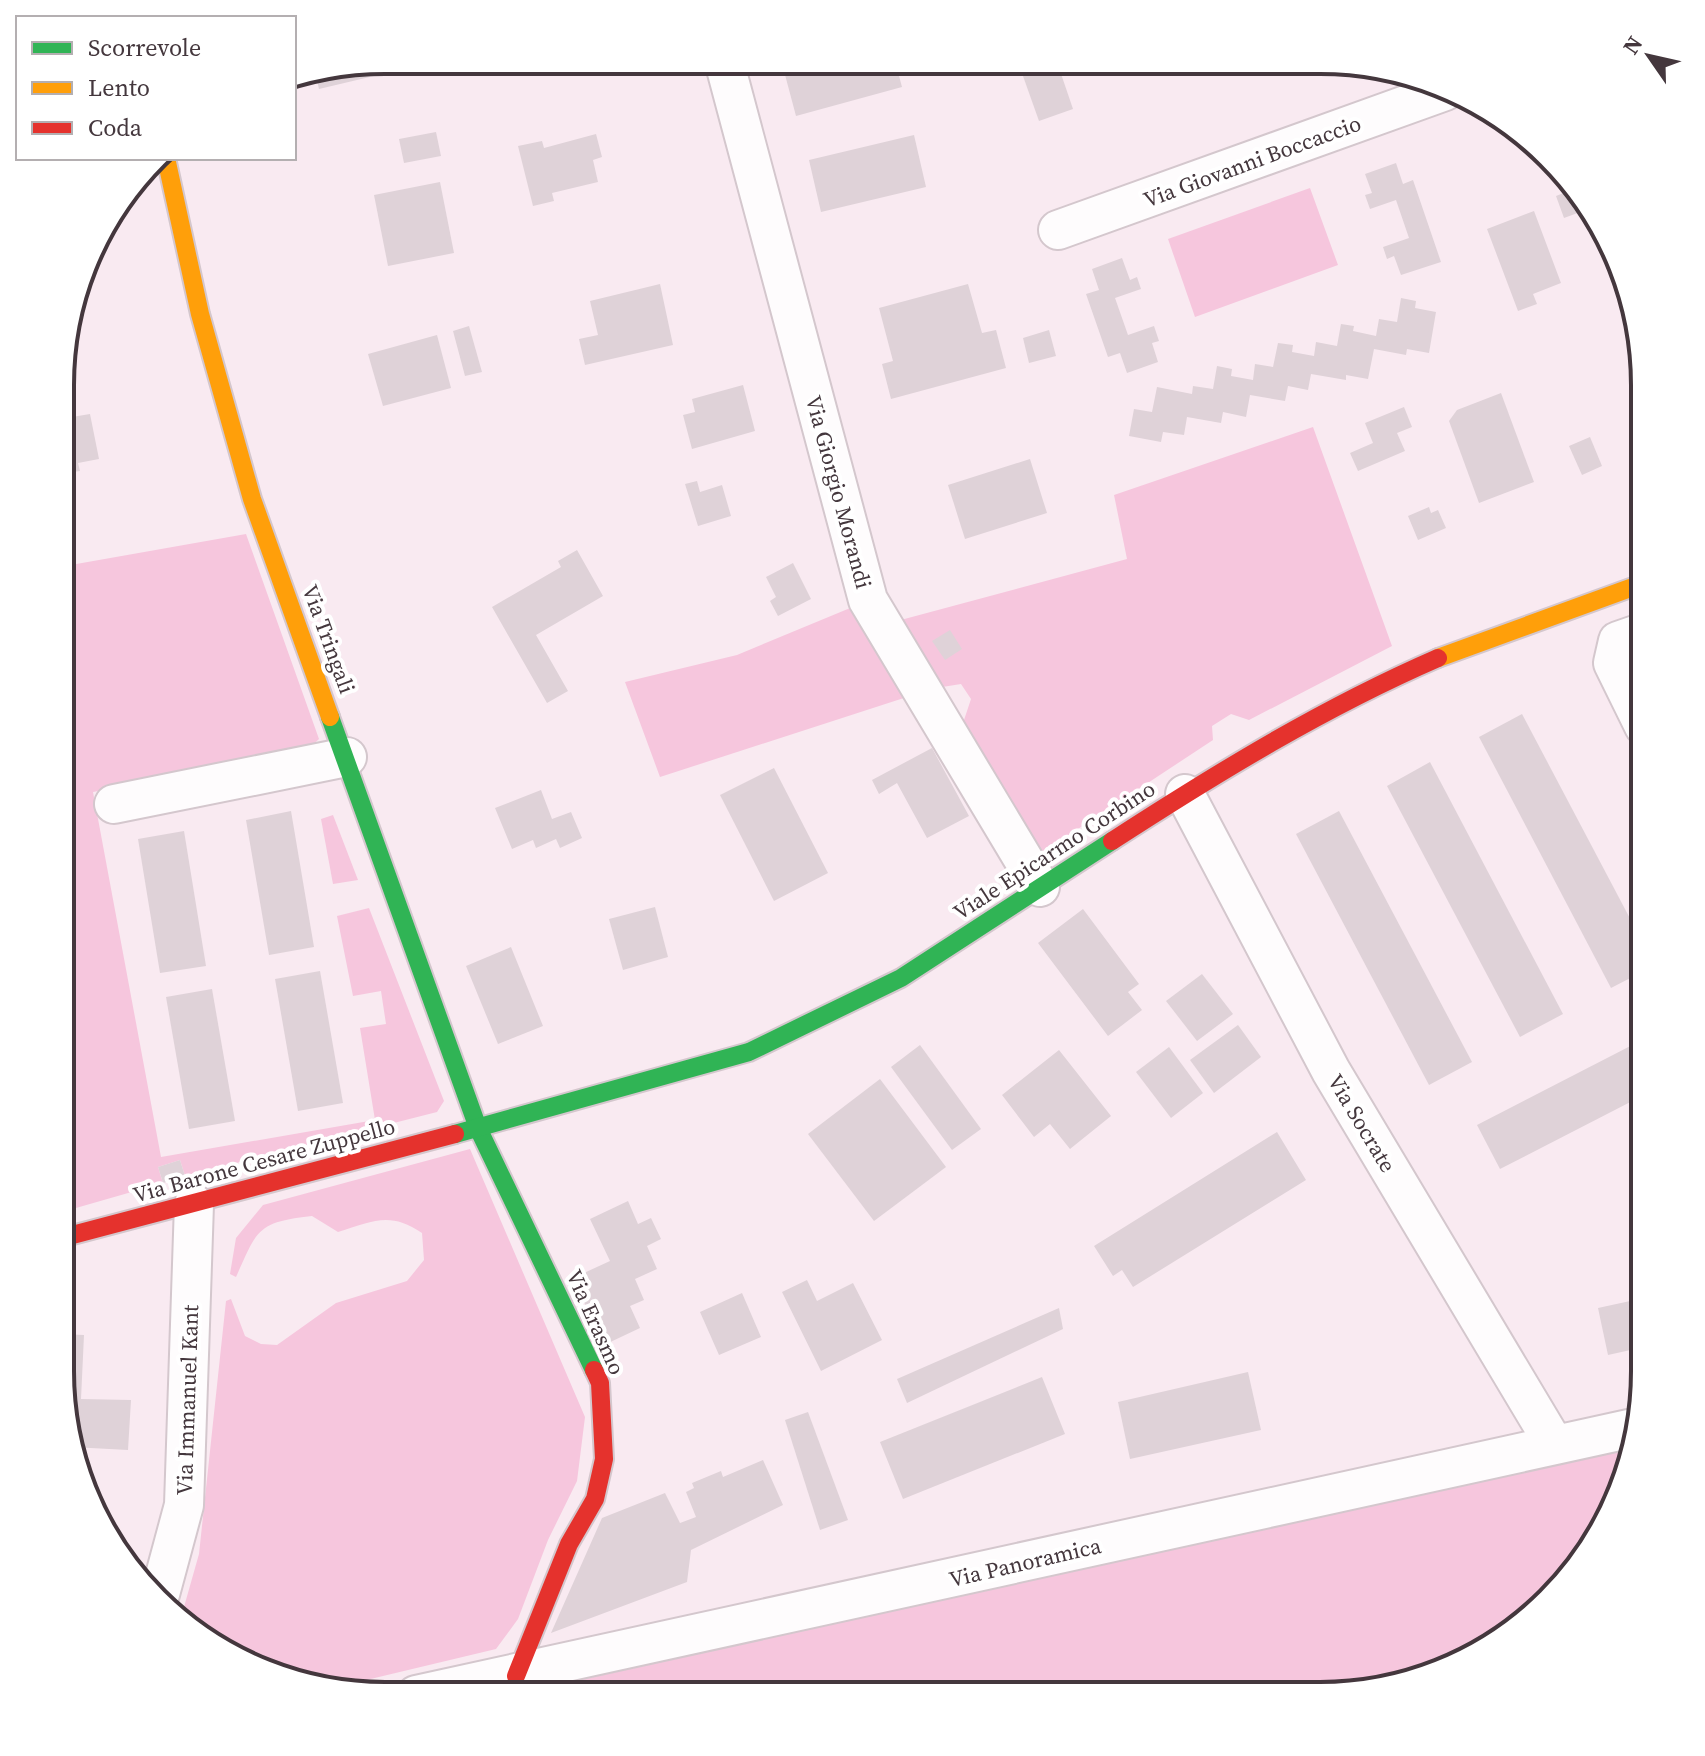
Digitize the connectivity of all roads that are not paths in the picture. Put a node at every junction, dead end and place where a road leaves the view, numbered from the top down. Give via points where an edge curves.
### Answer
1 (727, 74) edge
2 (1432, 96) edge
3 (167, 163) edge
4 (1058, 230) dead end
5 (1631, 588) edge
6 (1631, 636) edge
7 (1631, 700) edge
8 (347, 757) junction
9 (1185, 794) junction
10 (114, 804) dead end
11 (1040, 887) junction
12 (478, 1128) junction
13 (194, 1204) junction
14 (74, 1235) edge
15 (1625, 1430) edge
16 (1554, 1444) junction
17 (162, 1588) edge
18 (516, 1676) junction
19 (484, 1682) edge

1 - 11 street, Via Giorgio Morandi via 868,600
2 - 4 street, Via Giovanni Boccaccio
3 - 8 main road, Via Tringali via 200,314 252,499
5 - 9 main road, Viale Epicarmo Corbino via 1465,646 1358,693
6 - 7 street via 1618,641 1613,663
8 - 10 street
8 - 12 main road, Via Tringali
9 - 11 main road, Viale Epicarmo Corbino
9 - 16 street, Via Socrate via 1331,1071
11 - 12 main road, Viale Epicarmo Corbino via 901,978 749,1052
12 - 13 main road, Via Barone Cesare Zuppello
12 - 18 main road, Via Erasmo via 600,1383 605,1417 604,1459 595,1499 569,1544
13 - 14 main road, Via Barone Cesare Zuppello
13 - 17 street, Via Immanuel Kant via 184,1505
15 - 16 street, Via Panoramica
16 - 18 street, Via Panoramica
18 - 19 street, Via Panoramica

